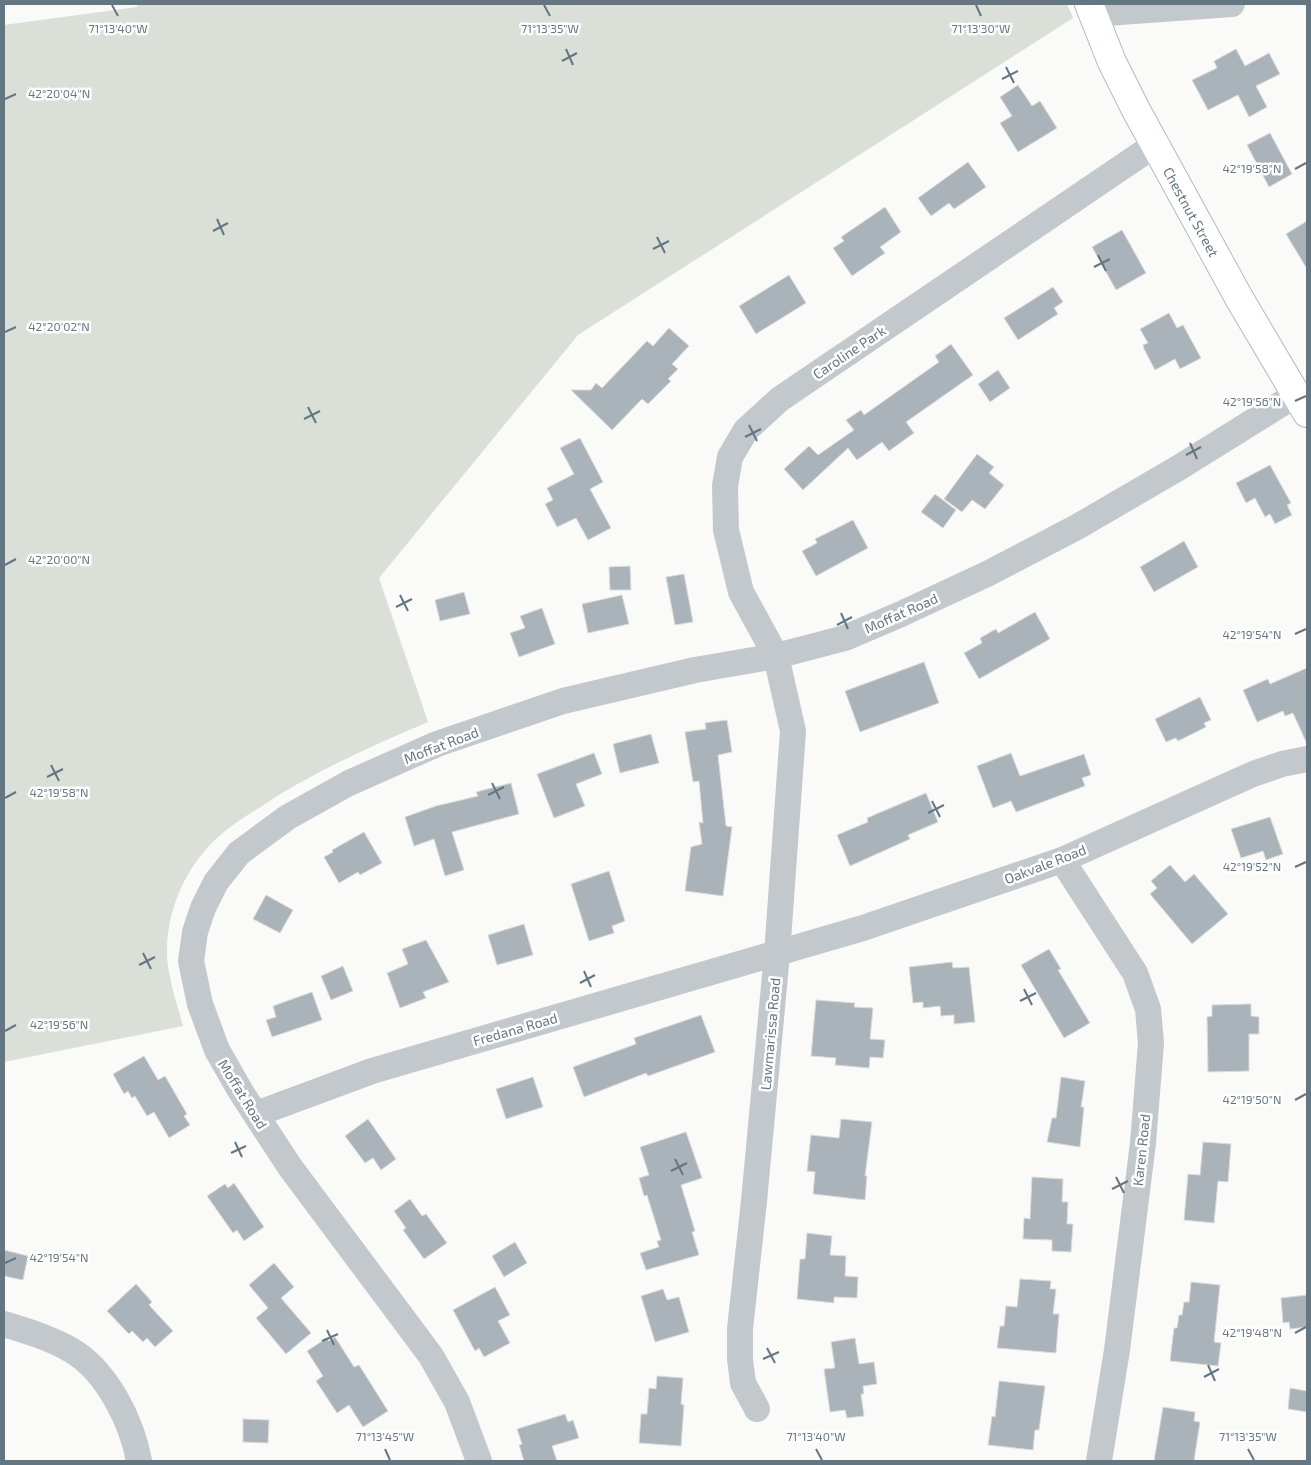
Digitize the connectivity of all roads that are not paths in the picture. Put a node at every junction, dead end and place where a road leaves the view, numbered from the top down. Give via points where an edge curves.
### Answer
1 (1232, 4) edge
2 (1090, 9) edge
3 (1156, 144) junction
4 (1302, 403) edge
5 (776, 656) junction
6 (1307, 758) edge
7 (1062, 860) junction
8 (777, 954) junction
9 (256, 1114) junction
10 (4, 1324) edge
11 (757, 1409) dead end
12 (139, 1461) edge
13 (479, 1461) edge
14 (1099, 1461) edge

1 - 2 street
2 - 3 main road, Chestnut Street via 1112,62
3 - 4 main road, Chestnut Street via 1239,298
3 - 5 street, Caroline Park via 780,399 746,430 730,457 726,530 741,592
4 - 5 street, Moffat Road via 987,574 845,638
5 - 8 street, Lawmarissa Road via 793,731
5 - 9 street, Moffat Road via 695,670 563,701 437,744 349,783 288,817 239,853 216,882 203,908 194,932 190,961 200,1004 217,1050
6 - 7 street, Oakvale Road via 1253,774
7 - 8 street, Oakvale Road
7 - 14 street, Karen Road via 1134,973 1148,1010 1152,1043 1117,1350
8 - 9 street, Fredana Road via 372,1071
8 - 11 street, Lawmarissa Road via 740,1329 743,1383
9 - 13 street, Moffat Road via 290,1167 431,1356 457,1402
10 - 12 street via 39,1335 72,1351 97,1371 123,1409

